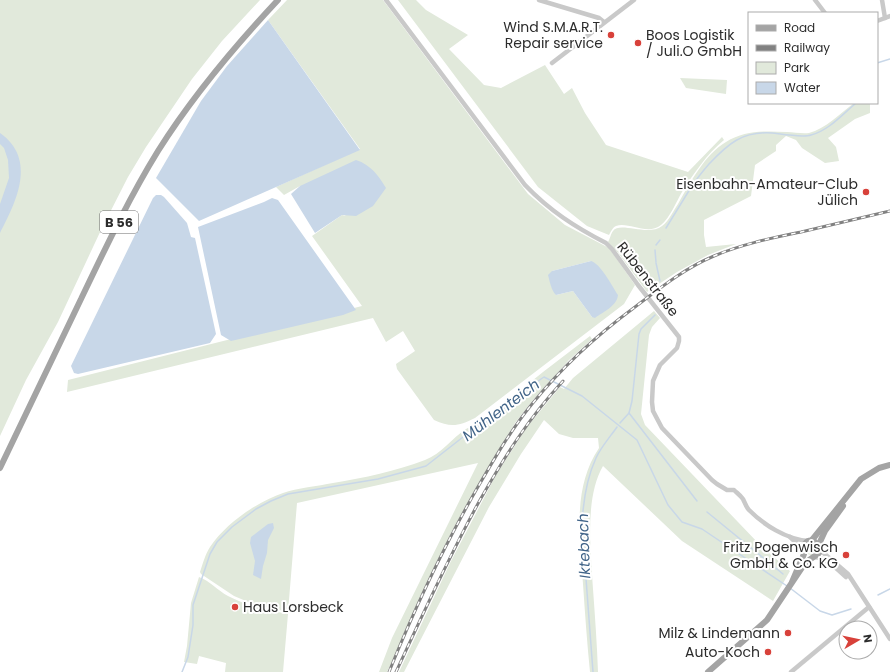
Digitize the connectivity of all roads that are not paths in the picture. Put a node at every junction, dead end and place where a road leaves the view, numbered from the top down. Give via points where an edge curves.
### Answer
1 (278, 0) edge
2 (386, 0) edge
3 (538, 0) edge
4 (634, 0) edge
5 (815, 0) edge
6 (882, 0) edge
7 (824, 12) edge
8 (888, 17) edge
9 (878, 21) edge
10 (604, 22) junction
11 (552, 63) dead end
12 (890, 465) edge
13 (0, 468) edge
14 (869, 473) junction
15 (789, 536) junction
16 (810, 541) junction
17 (819, 547) junction
18 (803, 551) junction
19 (813, 557) junction
20 (791, 583) junction
21 (854, 583) junction
22 (869, 607) junction
23 (890, 639) edge
24 (708, 672) edge
25 (791, 672) edge

1 - 13 main road, B 56 via 214,73 158,152 100,259
2 - 15 street, Rübenstraße via 525,185 562,218 606,243 679,337 677,348 660,365 653,381 653,411 662,428 717,484 727,490 734,490 760,520
3 - 10 street via 599,18
4 - 10 street
5 - 7 street
6 - 8 street
8 - 9 street
10 - 11 street
12 - 14 main road
14 - 16 main road via 861,479
14 - 17 main road via 825,531
15 - 16 street, Rübenstraße
15 - 18 street, Rübenstraße
16 - 17 main road via 817,542
16 - 18 main road via 804,544
17 - 19 main road via 817,555
17 - 21 street via 822,553 838,564
18 - 19 main road
18 - 20 main road
19 - 20 main road via 805,563
19 - 21 street via 829,563
20 - 24 main road via 768,620
21 - 22 street
22 - 23 street
22 - 25 street

